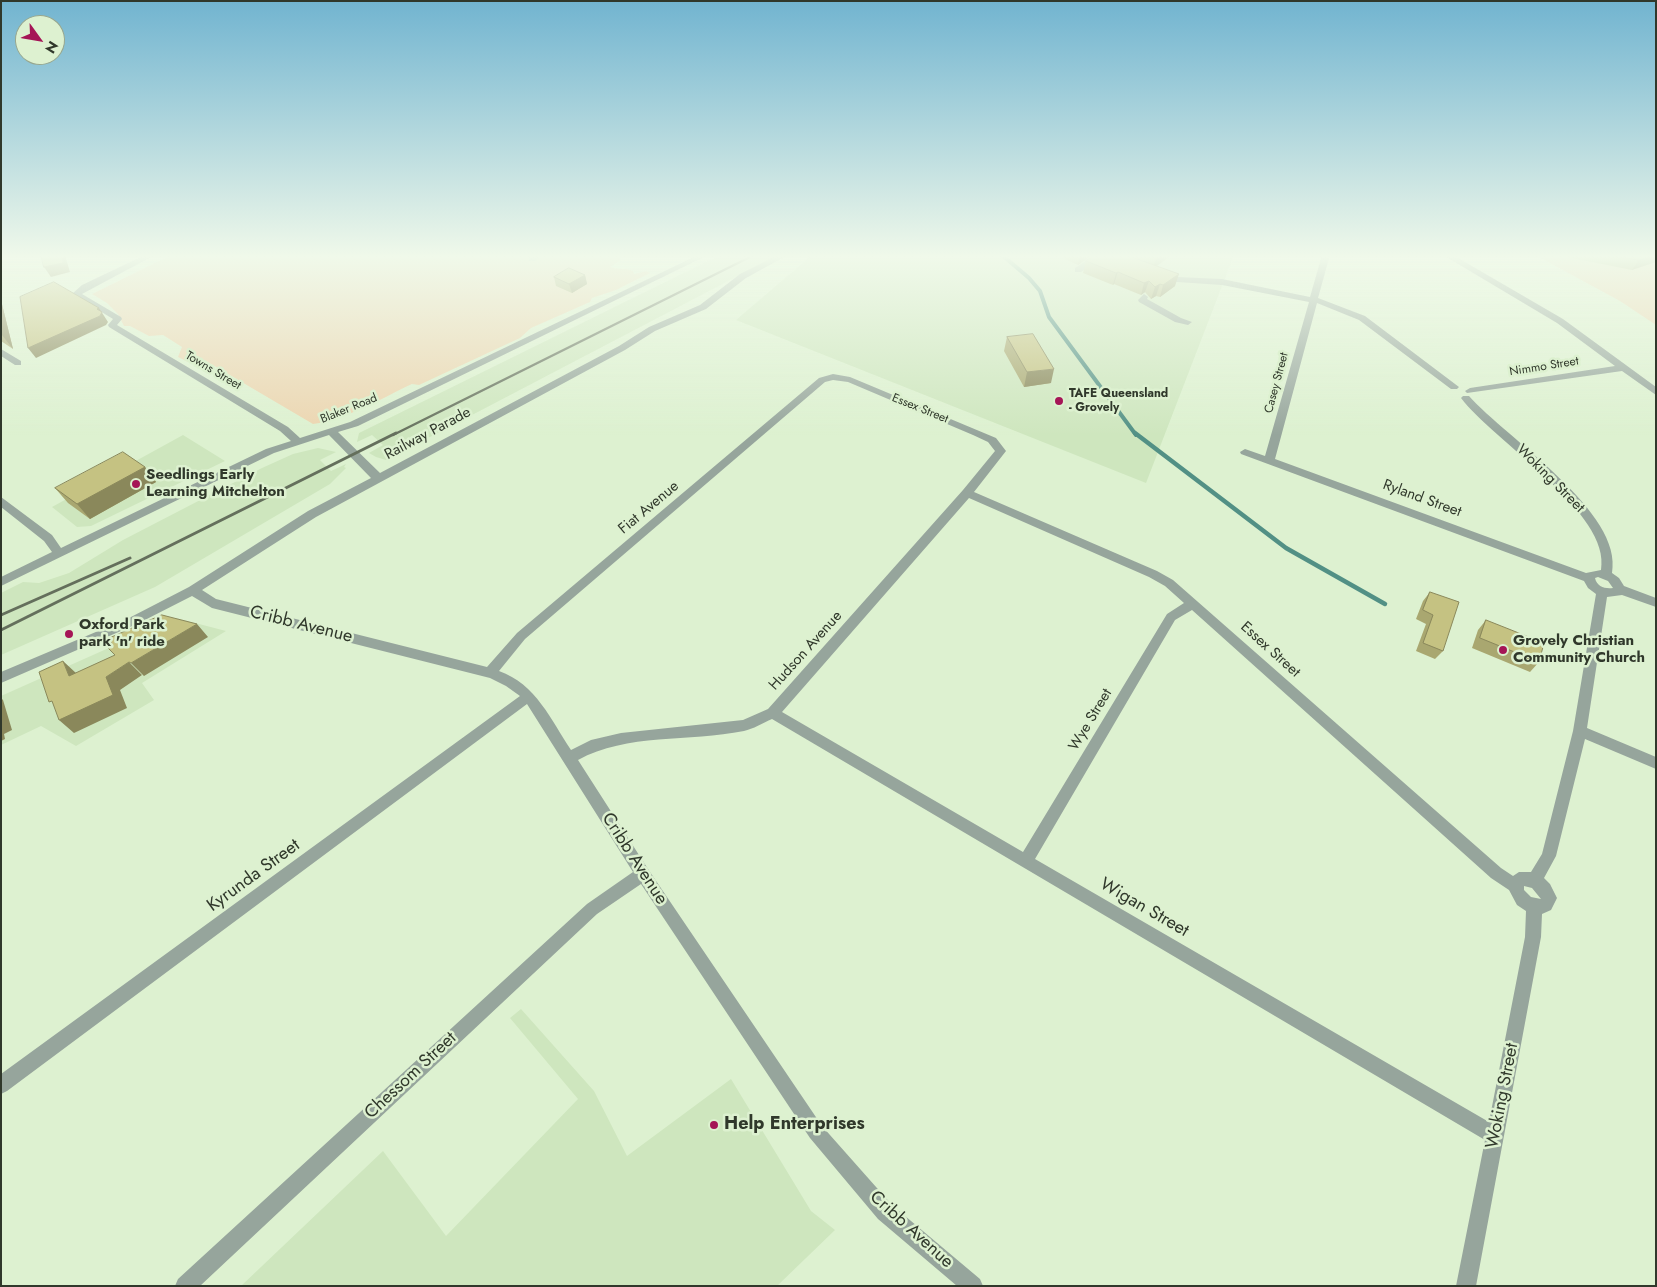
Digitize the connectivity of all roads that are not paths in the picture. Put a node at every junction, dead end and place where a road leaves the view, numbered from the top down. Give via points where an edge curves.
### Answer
1 (111, 315) edge
2 (580, 315) edge
3 (686, 315) edge
4 (1169, 315) edge
5 (1308, 315) edge
6 (1355, 315) edge
7 (1548, 315) edge
8 (1188, 322) dead end
9 (1, 352) edge
10 (18, 363) dead end
11 (1622, 368) junction
12 (833, 377) joint
13 (1656, 392) edge
14 (1468, 394) junction
15 (332, 432) junction
16 (298, 441) junction
17 (1002, 451) joint
18 (1245, 452) dead end
19 (1269, 460) junction
20 (378, 478) junction
21 (967, 493) junction
22 (1, 501) edge
23 (60, 554) junction
24 (1606, 575) junction
25 (1588, 578) junction
26 (1, 582) edge
27 (1619, 589) junction
28 (194, 590) junction
29 (1602, 592) junction
30 (1656, 603) edge
31 (1193, 604) junction
32 (491, 672) junction
33 (1, 678) edge
34 (529, 696) junction
35 (773, 712) junction
36 (1580, 730) junction
37 (569, 758) junction
38 (1656, 763) edge
39 (1025, 862) junction
40 (643, 874) junction
41 (1534, 881) junction
42 (1515, 886) junction
43 (1532, 905) junction
44 (1, 1085) edge
45 (1496, 1136) junction
46 (185, 1286) edge
47 (974, 1286) edge
48 (1466, 1286) edge

1 - 16 street, Towns Street via 118,319 112,325 284,429
2 - 15 street, Blaker Road
3 - 20 street, Railway Parade via 652,329
4 - 8 street
5 - 19 street, Casey Street
6 - 14 street
7 - 11 street
9 - 10 street
11 - 13 street
11 - 14 street, Nimmo Street
12 - 17 street, Essex Street via 850,380 978,433 992,440
12 - 32 street, Fiat Avenue via 822,380 521,636
14 - 24 street, Woking Street via 1477,411 1570,495 1594,525 1605,543 1609,558
15 - 16 street, Blaker Road
15 - 20 street
16 - 23 street, Blaker Road via 270,451
17 - 21 street, Hudson Avenue
18 - 19 street, Ryland Street
19 - 25 street, Ryland Street
20 - 28 street, Railway Parade via 312,514
21 - 31 street, Essex Street via 1153,574
21 - 35 street, Hudson Avenue
22 - 23 street via 48,538
23 - 26 street, Blaker Road
24 - 25 street via 1593,574
24 - 27 street via 1615,581
25 - 29 street via 1592,586
27 - 29 street via 1614,593
27 - 30 street
28 - 32 street, Cribb Avenue via 212,603
28 - 33 street, Railway Parade
29 - 36 street
31 - 39 street, Wye Street via 1171,617
31 - 42 street, Essex Street via 1496,873
32 - 34 street, Cribb Avenue via 512,681
34 - 37 street, Cribb Avenue
34 - 44 street, Kyrunda Street
35 - 37 street, Hudson Avenue via 744,725 621,739 591,746
35 - 39 street, Wigan Street
36 - 38 street
36 - 41 street via 1549,856
37 - 40 street, Cribb Avenue
39 - 45 street, Wigan Street
40 - 46 street, Chessom Street via 592,909
40 - 47 street, Cribb Avenue via 816,1132 885,1212
41 - 42 street via 1519,880
41 - 43 street via 1544,888 1548,902 1542,907
42 - 43 street, Essex Street via 1522,899
43 - 45 street, Woking Street via 1533,937
45 - 48 street, Woking Street

